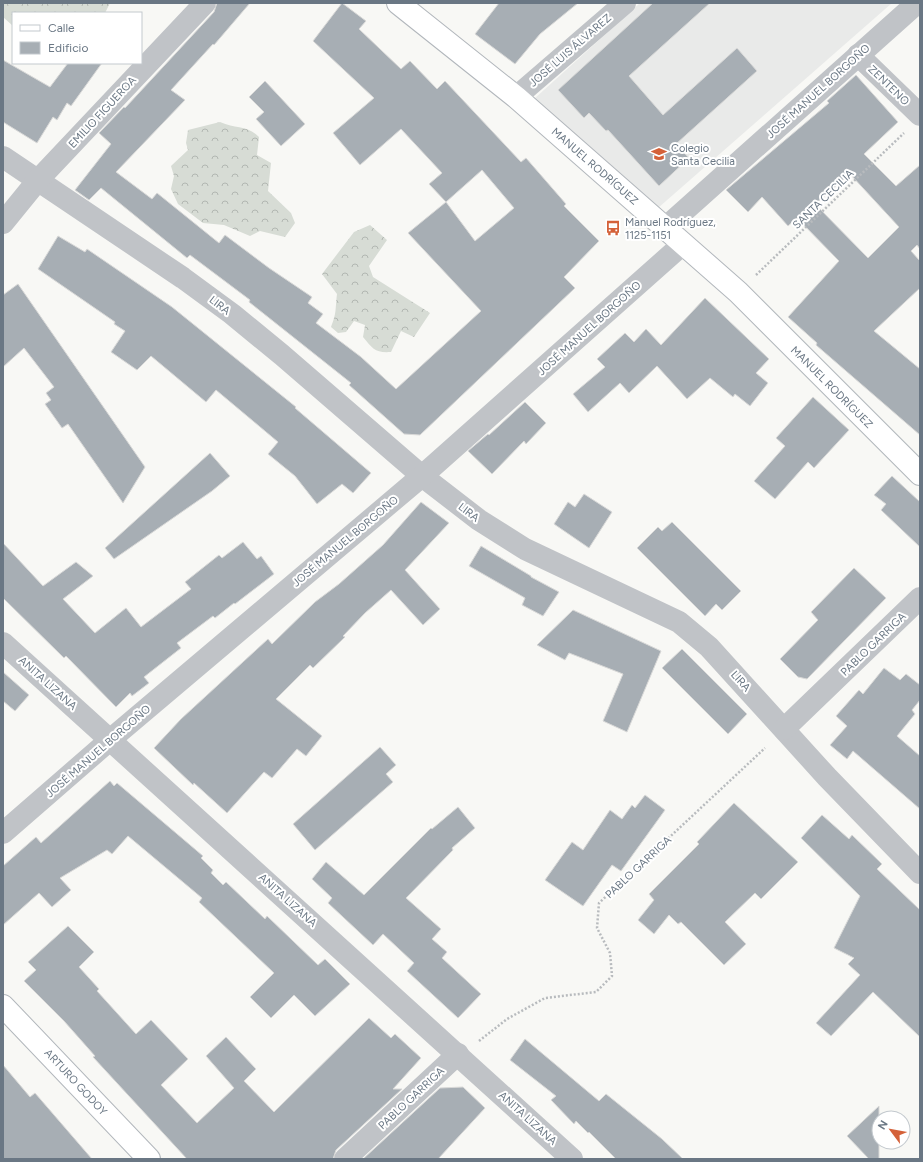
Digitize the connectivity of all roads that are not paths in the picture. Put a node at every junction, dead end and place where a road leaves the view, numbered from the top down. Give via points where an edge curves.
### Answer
1 (205, 3) edge
2 (398, 3) edge
3 (624, 3) edge
4 (917, 3) edge
5 (858, 56) junction
6 (516, 97) junction
7 (914, 122) edge
8 (3, 157) edge
9 (38, 180) junction
10 (3, 223) edge
11 (665, 228) junction
12 (684, 244) junction
13 (920, 474) edge
14 (422, 476) junction
15 (920, 598) edge
16 (3, 643) edge
17 (784, 729) junction
18 (111, 739) junction
19 (3, 833) edge
20 (920, 873) edge
21 (3, 1006) edge
22 (458, 1054) junction
23 (148, 1159) edge
24 (345, 1159) edge
25 (572, 1159) edge

1 - 9 street, EMILIO FIGUEROA
2 - 6 main road, MANUEL RODRÍGUEZ
3 - 6 street, JOSÉ LUIS ÁLVAREZ
4 - 5 street, JOSÉ MANUEL BORGOÑO
5 - 7 street, ZENTENO
5 - 11 street, JOSÉ MANUEL BORGOÑO
6 - 11 main road, MANUEL RODRÍGUEZ
8 - 9 street, LIRA
9 - 10 street, EMILIO FIGUEROA
9 - 14 street, LIRA via 232,314
11 - 12 main road, MANUEL RODRÍGUEZ
12 - 13 main road, MANUEL RODRÍGUEZ via 738,292
12 - 14 street, JOSÉ MANUEL BORGOÑO
14 - 17 street, LIRA via 479,520 526,549 679,622 709,647
14 - 18 street, JOSÉ MANUEL BORGOÑO
15 - 17 street, PABLO GARRIGA
16 - 18 street, ANITA LIZANA
17 - 20 street, LIRA via 872,826
18 - 19 street, JOSÉ MANUEL BORGOÑO
18 - 22 street, ANITA LIZANA
21 - 23 main road, ARTURO GODOY
22 - 24 street, PABLO GARRIGA
22 - 25 street, ANITA LIZANA

